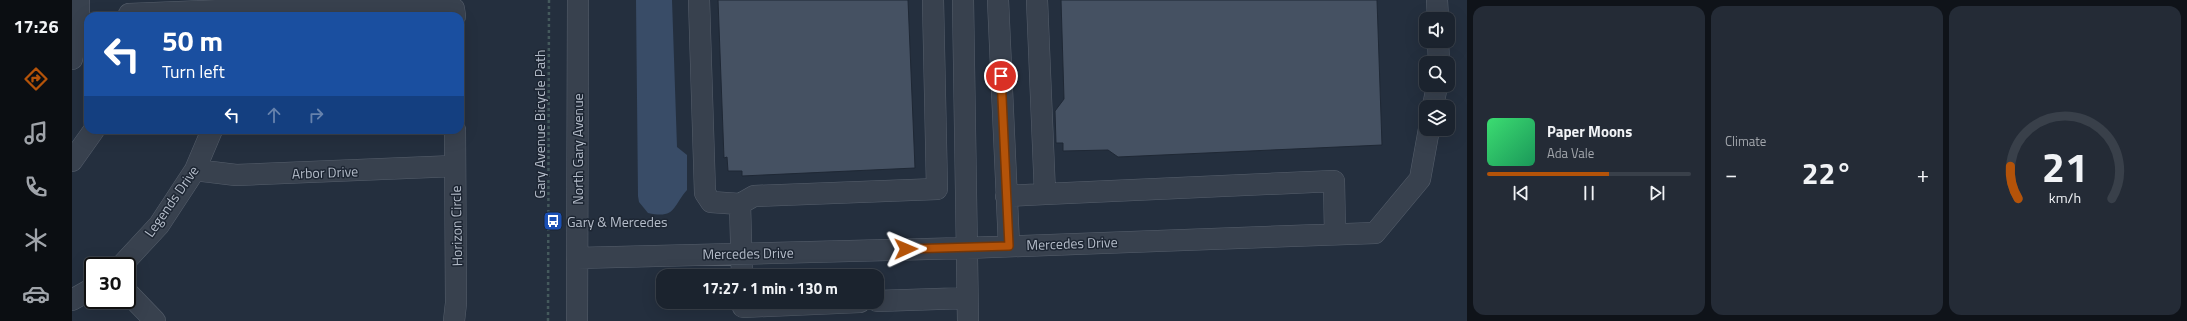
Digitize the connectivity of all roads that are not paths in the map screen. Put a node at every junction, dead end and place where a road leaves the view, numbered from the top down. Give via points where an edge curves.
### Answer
1 (79, 0) edge
2 (578, 0) edge
3 (699, 0) edge
4 (932, 0) edge
5 (963, 0) edge
6 (998, 0) edge
7 (1037, 0) edge
8 (1437, 0) edge
9 (129, 10) edge
10 (200, 12) edge
11 (253, 12) edge
12 (454, 12) edge
13 (1438, 12) edge
14 (72, 59) edge
15 (84, 62) edge
16 (91, 134) edge
17 (210, 134) edge
18 (456, 134) edge
19 (1428, 136) edge
20 (72, 161) edge
21 (455, 166) junction
22 (195, 170) junction
23 (1045, 194) junction
24 (1006, 196) junction
25 (740, 204) junction
26 (1335, 234) junction
27 (1009, 246) junction
28 (966, 248) junction
29 (742, 253) junction
30 (130, 257) edge
31 (577, 258) junction
32 (742, 269) edge
33 (84, 293) edge
34 (967, 298) junction
35 (72, 300) edge
36 (136, 301) edge
37 (884, 301) edge
38 (758, 309) edge
39 (743, 310) edge
40 (155, 321) edge
41 (454, 321) edge
42 (577, 321) edge
43 (968, 321) edge

1 - 14 street via 79,19
2 - 31 street, North Gary Avenue
3 - 25 street via 705,193 712,202
4 - 25 street via 937,189 754,196
5 - 28 street
6 - 24 street
7 - 23 street
8 - 13 street
9 - 10 street
11 - 12 street via 427,2 454,9
14 - 15 street
16 - 20 street
17 - 22 street, Legends Drive
18 - 21 street, Horizon Circle
19 - 26 street, Mercedes Drive via 1420,179 1375,233
21 - 22 street, Arbor Drive via 236,175
21 - 41 street, Horizon Circle
22 - 30 street, Legends Drive via 159,224
23 - 24 street
23 - 26 street via 1334,181
24 - 27 street
25 - 29 street
26 - 27 street, Mercedes Drive
27 - 28 street, Mercedes Drive
28 - 29 street, Mercedes Drive
28 - 34 street
29 - 31 street, Mercedes Drive
29 - 32 street
31 - 42 street, North Gary Avenue
33 - 35 street
34 - 37 street
34 - 43 street
36 - 40 street
38 - 39 street

